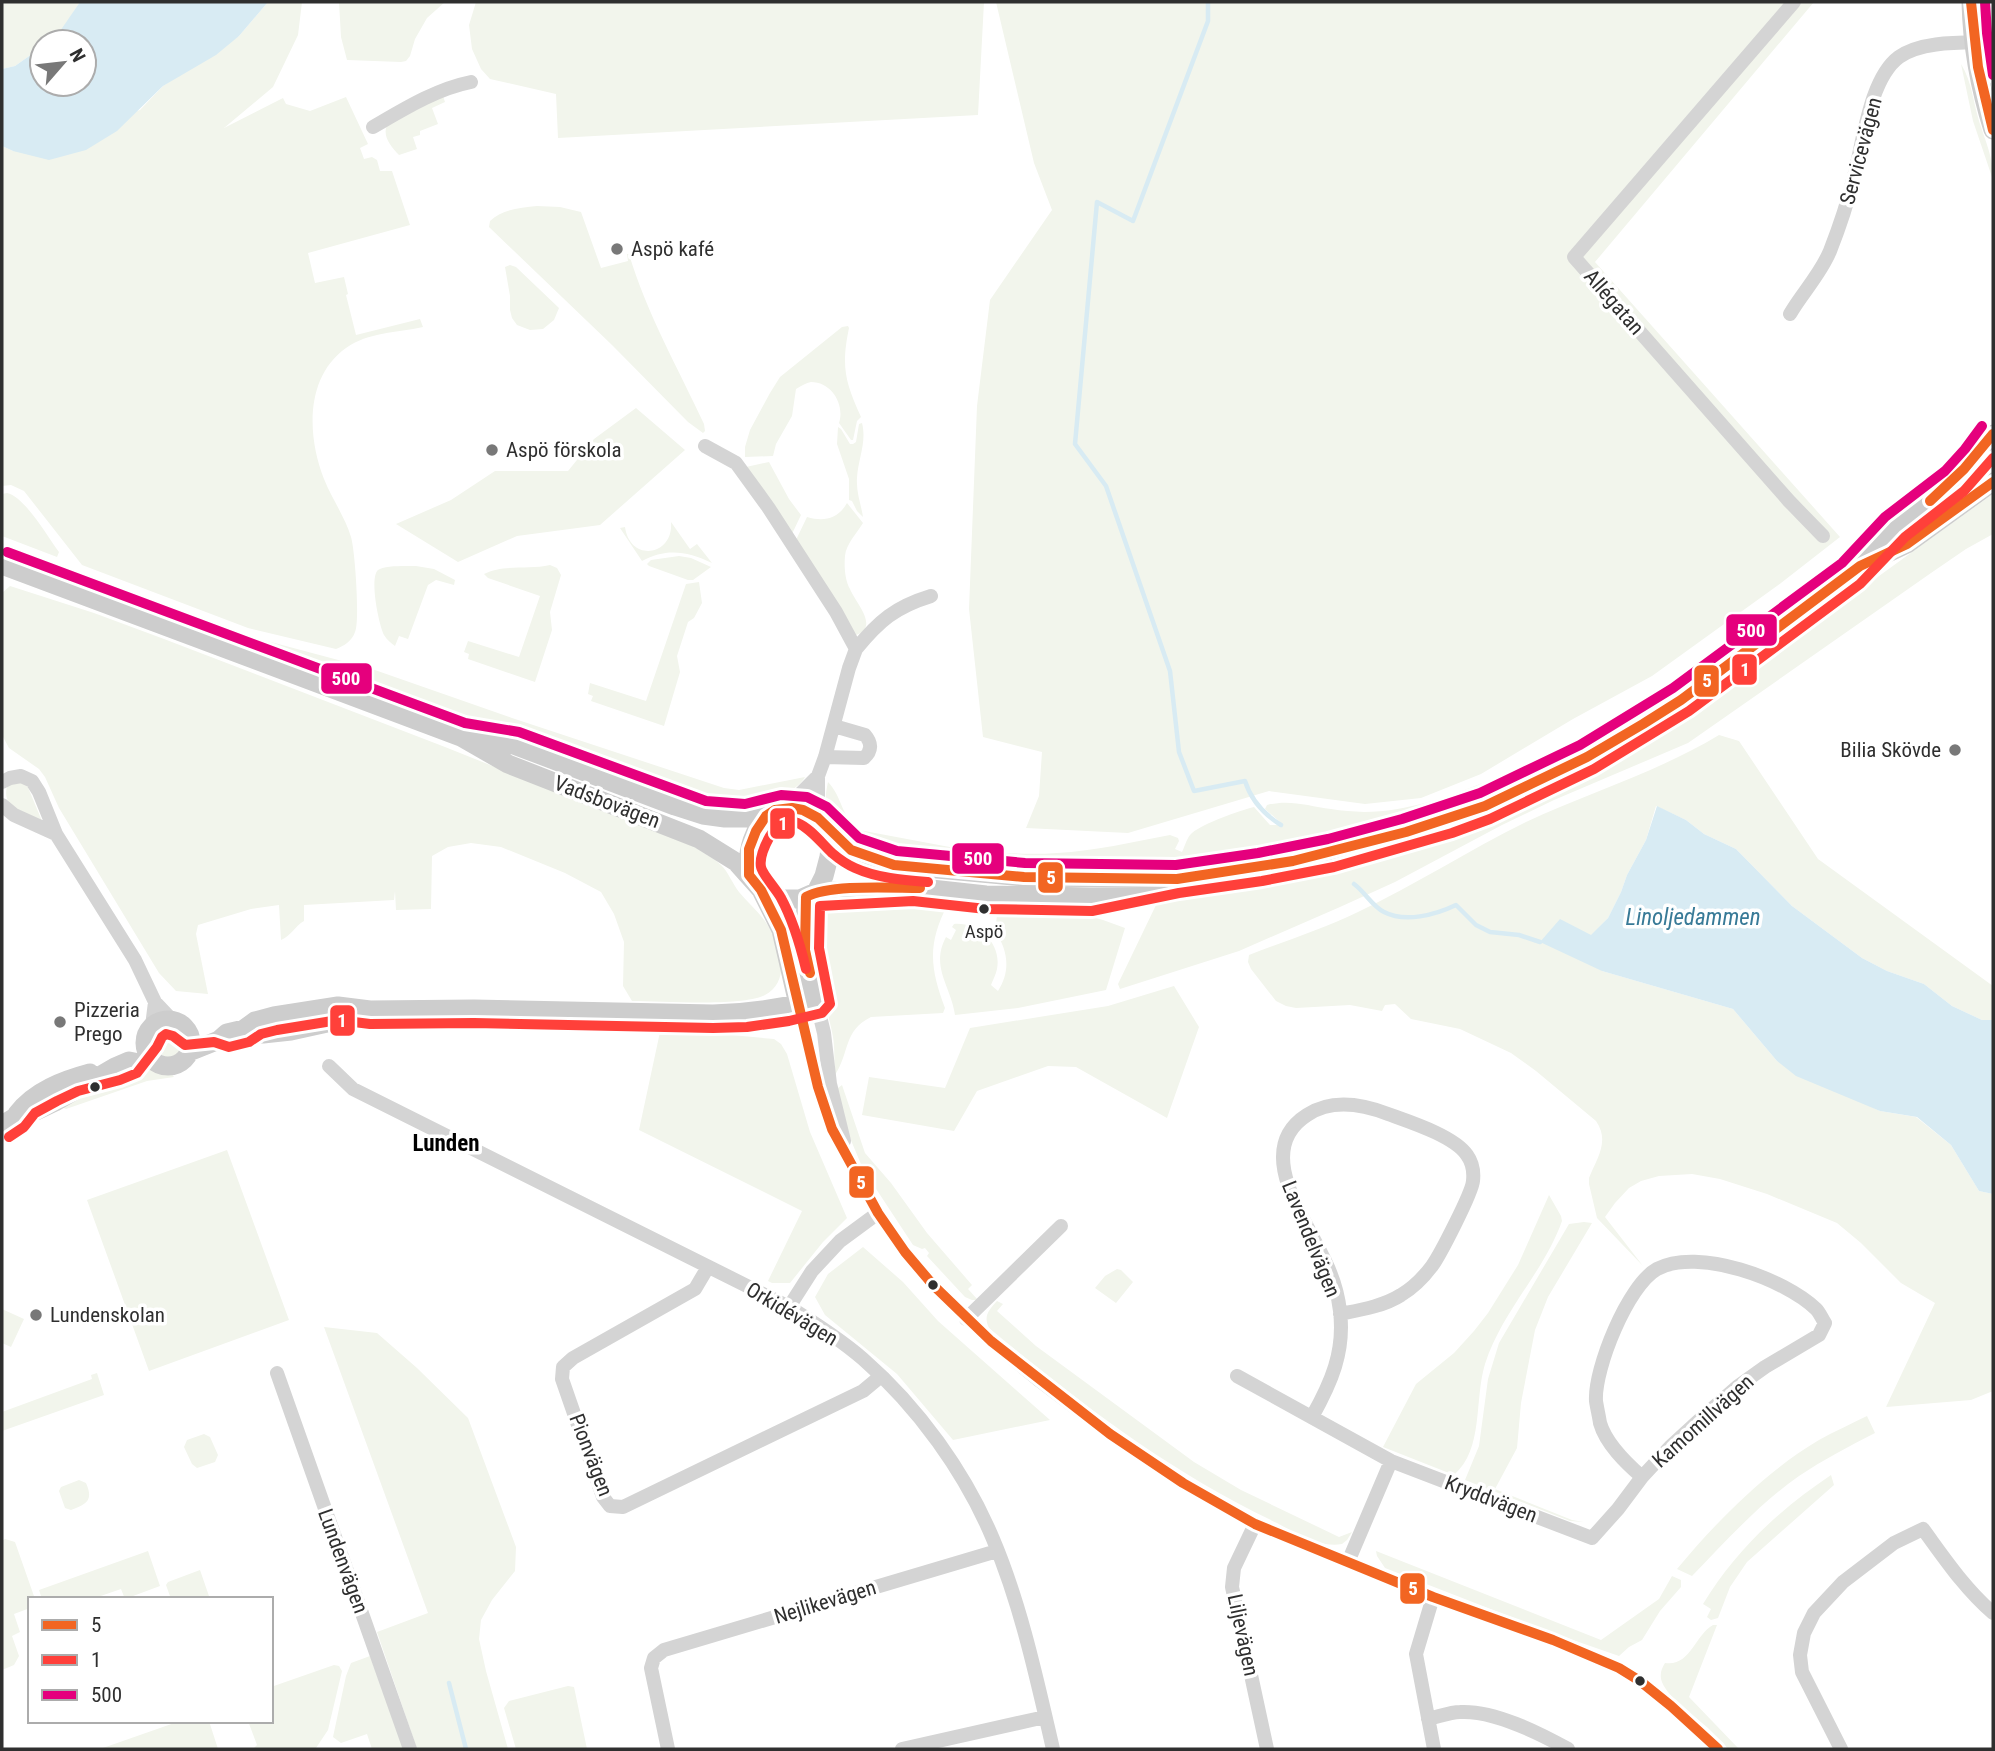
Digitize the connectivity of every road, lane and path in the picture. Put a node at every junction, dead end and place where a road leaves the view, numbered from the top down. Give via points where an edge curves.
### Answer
1 (1794, 2) edge
2 (1971, 2) edge
3 (1993, 2) edge
4 (1993, 9) edge
5 (1984, 42) edge
6 (471, 82) dead end
7 (373, 127) dead end
8 (1993, 130) edge
9 (1790, 314) dead end
10 (1993, 434) edge
11 (705, 446) dead end
12 (1993, 482) edge
13 (1823, 536) dead end
14 (2, 565) edge
15 (1860, 566) junction
16 (931, 596) dead end
17 (856, 649) junction
18 (834, 726) junction
19 (461, 737) junction
20 (825, 757) junction
21 (818, 776) junction
22 (2, 782) edge
23 (2, 805) edge
24 (779, 810) junction
25 (823, 823) junction
26 (56, 834) junction
27 (1178, 879) junction
28 (755, 882) junction
29 (811, 894) junction
30 (155, 1002) junction
31 (807, 1002) junction
32 (180, 1026) junction
33 (236, 1031) junction
34 (149, 1033) junction
35 (189, 1052) junction
36 (152, 1059) junction
37 (122, 1064) junction
38 (329, 1066) dead end
39 (9, 1121) edge
40 (878, 1213) junction
41 (1061, 1226) dead end
42 (708, 1267) junction
43 (789, 1307) junction
44 (1340, 1314) junction
45 (966, 1319) junction
46 (277, 1373) dead end
47 (881, 1376) junction
48 (1237, 1377) dead end
49 (1312, 1417) junction
50 (1391, 1461) junction
51 (1642, 1478) junction
52 (1255, 1524) junction
53 (1592, 1538) joint
54 (998, 1551) junction
55 (1348, 1562) junction
56 (1433, 1597) junction
57 (1993, 1613) edge
58 (1045, 1717) junction
59 (1428, 1719) junction
60 (410, 1749) edge
61 (668, 1749) edge
62 (902, 1749) edge
63 (1053, 1749) edge
64 (1267, 1749) edge
65 (1434, 1749) edge
66 (1568, 1749) edge
67 (1718, 1749) edge
68 (1841, 1749) edge

1 - 13 street, Allégatan via 1574,257
2 - 5 main road
3 - 4 main road
5 - 8 main road via 1983,99
5 - 9 street, Servicevägen via 1919,47 1889,67 1871,106 1828,256
6 - 7 street via 436,92
10 - 15 main road via 1954,481 1895,527
11 - 17 street via 736,463
12 - 15 main road via 1907,544
14 - 19 main road, Vadsbovägen
15 - 27 main road via 1681,700 1587,757 1485,806 1331,853
16 - 17 street via 897,609
17 - 18 street
18 - 20 street
18 - 20 street via 865,735 870,751 858,759
19 - 24 main road, Vadsbovägen via 514,745 703,815 747,818
19 - 28 main road, Vadsbovägen via 508,764 699,839 736,862
20 - 21 street
21 - 24 street
21 - 25 street
22 - 26 street via 21,776 32,780
23 - 26 street
24 - 25 main road via 803,810
24 - 28 main road via 760,824 752,840 748,859
25 - 27 main road via 851,850 894,864 1024,877
25 - 29 main road via 830,857
26 - 30 street via 135,960
27 - 29 main road via 1091,897 986,895 912,887
28 - 29 main road via 779,899
28 - 31 main road via 781,930
29 - 31 main road via 805,950
30 - 32 street
30 - 34 street
31 - 33 main road via 713,1014 370,1010 291,1031
31 - 40 street via 818,1087 832,1129
32 - 33 main road
32 - 34 main road via 165,1020
32 - 35 main road via 191,1045
33 - 35 main road
34 - 36 main road
34 - 37 main road
35 - 36 main road via 173,1065
36 - 37 main road
37 - 39 main road via 51,1088 26,1102
38 - 42 street, Orkidévägen via 353,1089
40 - 43 street via 840,1241 812,1271
40 - 45 street via 917,1266
41 - 45 street
42 - 43 street, Orkidévägen
42 - 47 street, Pionvägen via 695,1289 563,1367 571,1406 610,1506 624,1507 863,1391
43 - 47 street, Orkidévägen
44 - 44 street, Lavendelvägen via 1399,1297 1419,1282 1434,1264 1463,1205 1473,1171 1460,1147 1421,1126 1376,1109 1331,1104 1298,1120 1287,1135 1282,1162 1286,1182 1326,1263
44 - 49 street, Lavendelvägen via 1337,1361
45 - 52 street via 1110,1434
46 - 60 street, Lundenvägen
47 - 54 street, Orkidévägen via 964,1481
48 - 49 street, Kryddvägen
49 - 50 street, Kryddvägen
50 - 53 street, Kryddvägen
50 - 55 street
51 - 51 street, Kamomillvägen via 1611,1443 1601,1425 1596,1400 1616,1325 1646,1277 1677,1262 1719,1264 1757,1275 1817,1310 1825,1323 1819,1335 1737,1387
51 - 53 street, Kamomillvägen
52 - 55 street
52 - 64 street, Liljevägen via 1234,1568 1232,1587
54 - 58 street, Orkidévägen
54 - 61 street, Nejlikevägen via 664,1650 651,1668
55 - 56 street
56 - 59 street via 1416,1654
56 - 67 street via 1619,1668 1671,1706
57 - 68 street via 1955,1574 1923,1529 1894,1543 1843,1582 1814,1613 1800,1656 1802,1672
58 - 62 street
58 - 63 street, Orkidévägen
59 - 65 street
59 - 66 street via 1458,1712 1481,1713

